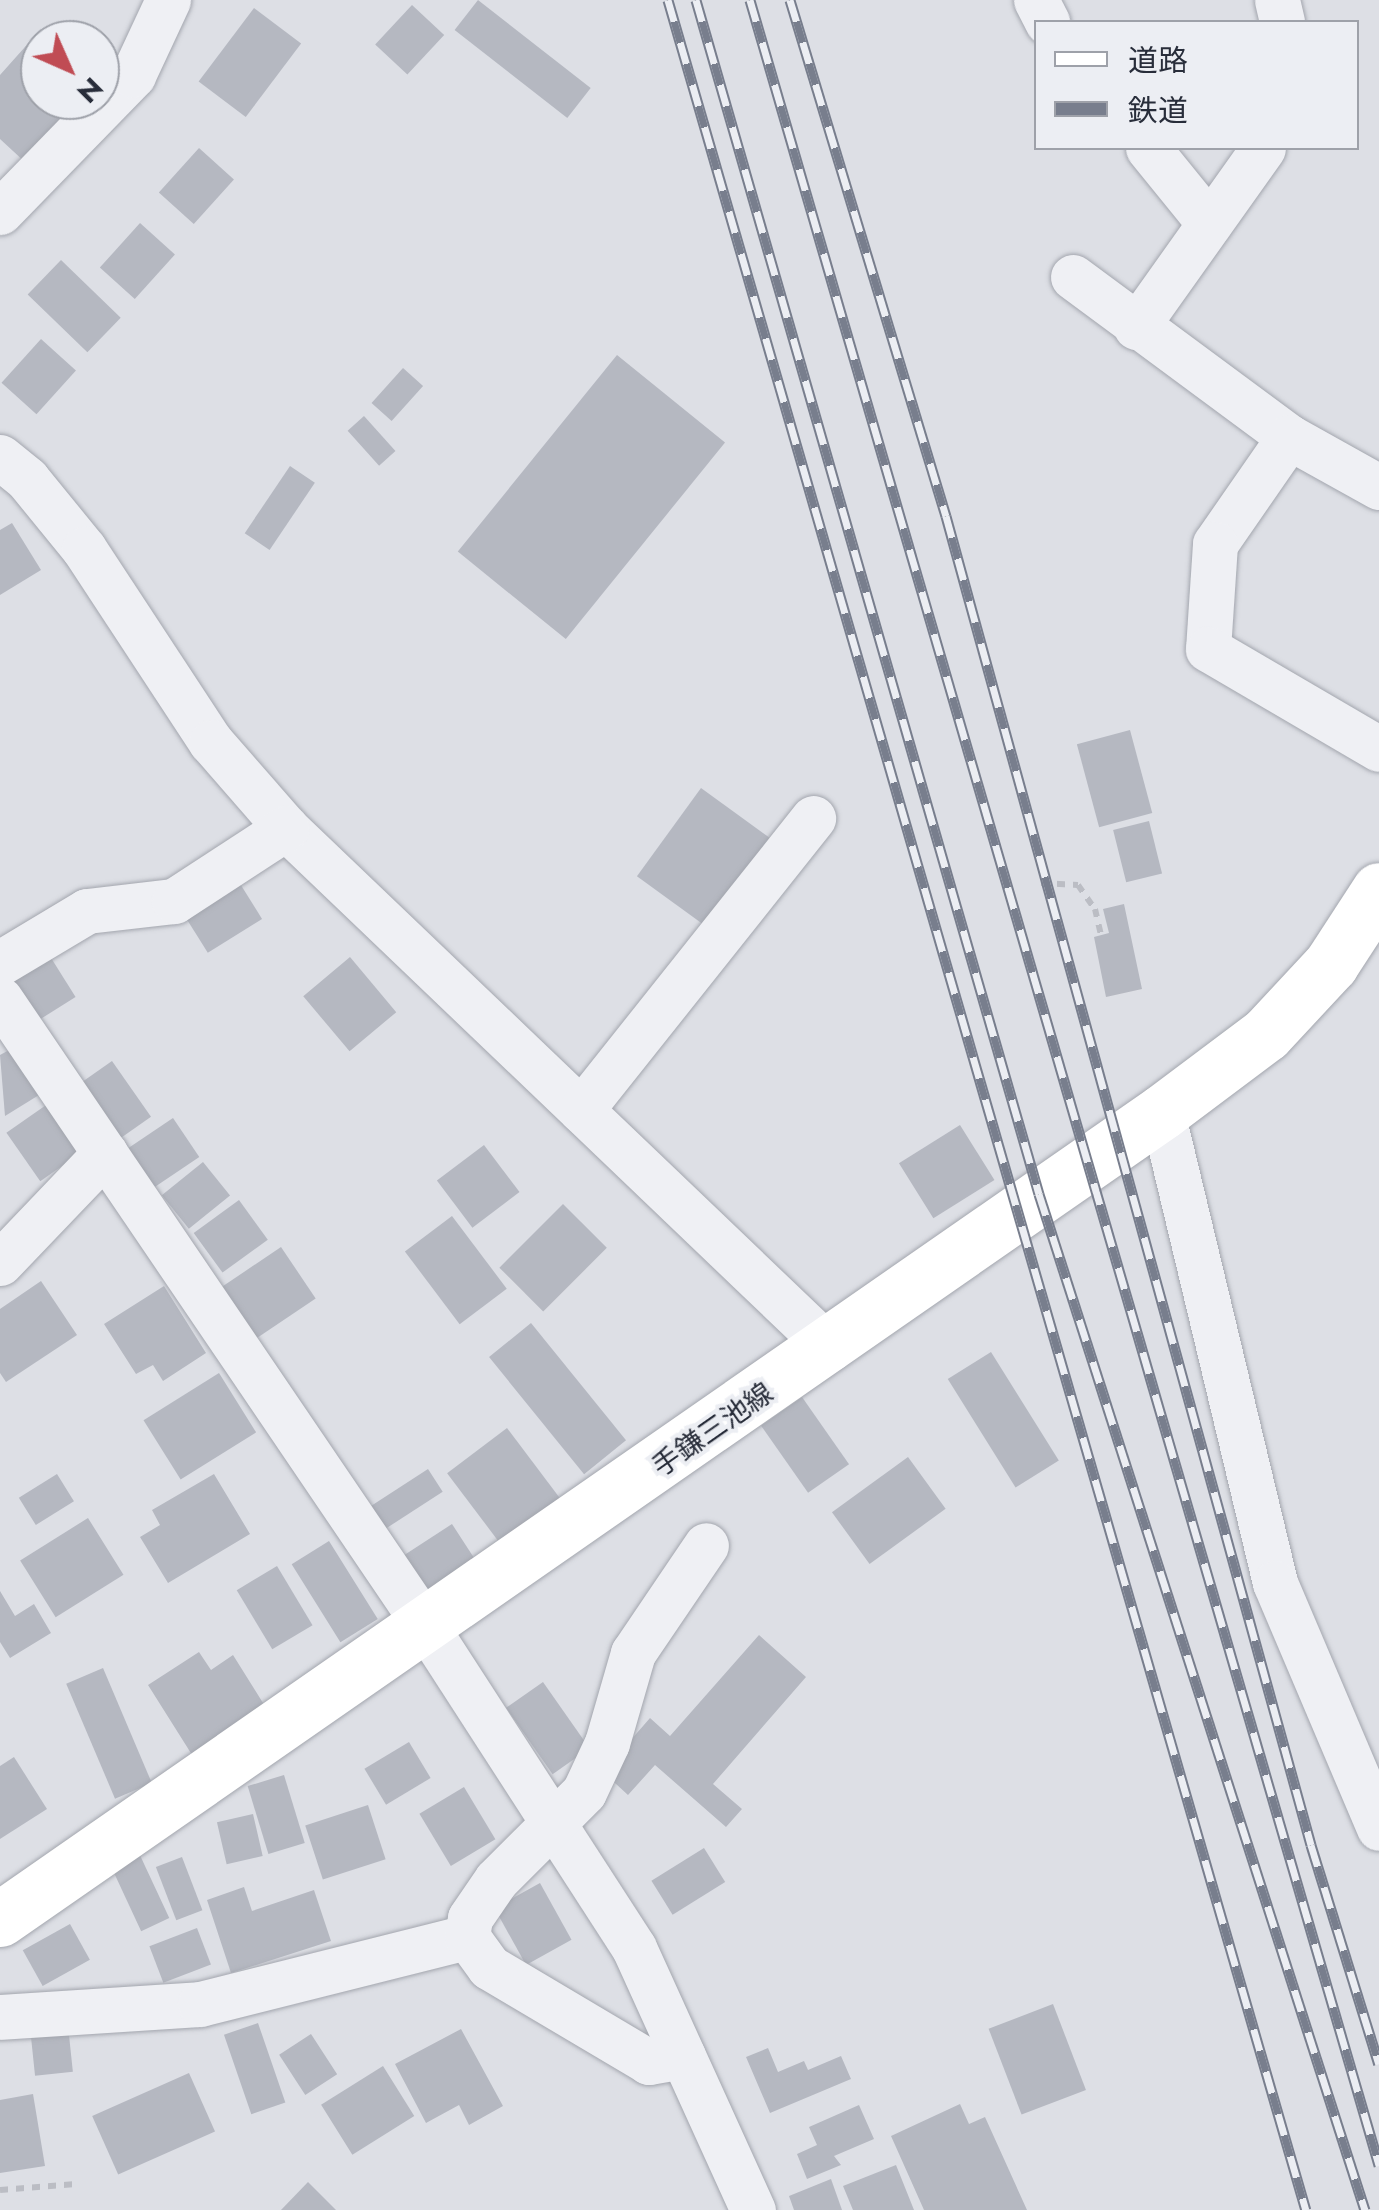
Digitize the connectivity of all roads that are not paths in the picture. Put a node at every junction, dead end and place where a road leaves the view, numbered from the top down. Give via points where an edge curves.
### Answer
1 (168, 0) edge
2 (1150, 150) edge
3 (1262, 150) edge
4 (0, 212) edge
5 (1209, 223) junction
6 (1073, 277) dead end
7 (1136, 327) junction
8 (1288, 438) junction
9 (0, 457) edge
10 (1379, 487) edge
11 (1379, 749) edge
12 (814, 818) dead end
13 (286, 828) junction
14 (1379, 890) edge
15 (0, 963) edge
16 (0, 999) edge
17 (581, 1110) junction
18 (1162, 1112) junction
19 (105, 1153) junction
20 (0, 1263) edge
21 (830, 1348) junction
22 (706, 1546) dead end
23 (428, 1628) junction
24 (552, 1820) junction
25 (1379, 1828) edge
26 (0, 1919) edge
27 (467, 1937) junction
28 (0, 2017) edge
29 (683, 2056) junction
30 (753, 2210) edge

1 - 4 street via 133,75
2 - 5 street
3 - 5 street
5 - 7 street
6 - 7 street
7 - 8 street
8 - 10 street
8 - 11 street via 1215,544 1208,650
9 - 13 street via 27,479 84,549 211,742
12 - 17 street
13 - 15 street via 174,901 88,911
13 - 17 street
14 - 18 main road, 手鎌三池線 via 1332,964 1266,1034
16 - 19 street
17 - 21 street
18 - 21 main road, 手鎌三池線
18 - 25 street via 1275,1583
19 - 20 street
19 - 23 street
21 - 23 main road, 手鎌三池線
22 - 24 street via 633,1653 607,1743 584,1792
23 - 24 street
23 - 26 main road, 手鎌三池線
24 - 27 street via 496,1880 470,1918
24 - 29 street via 634,1948
27 - 28 street via 200,2004
27 - 29 street via 489,1967 649,2062
29 - 30 street

